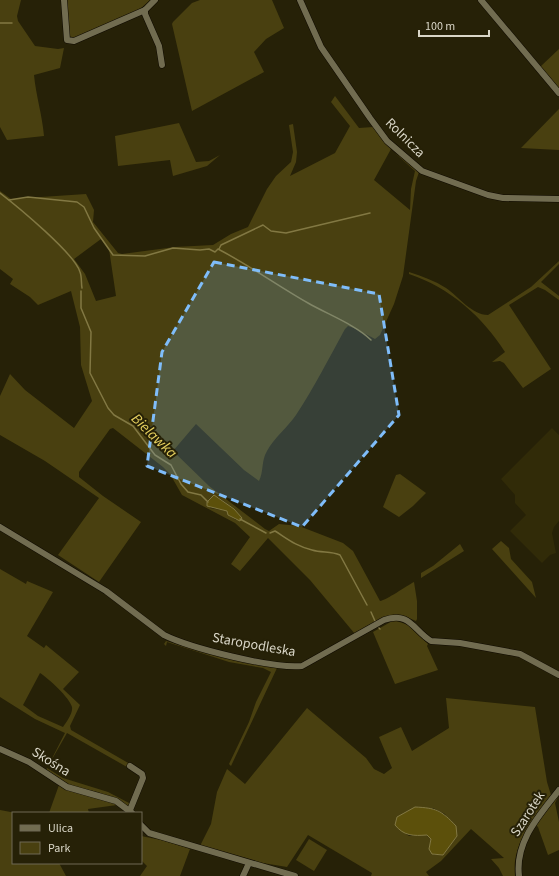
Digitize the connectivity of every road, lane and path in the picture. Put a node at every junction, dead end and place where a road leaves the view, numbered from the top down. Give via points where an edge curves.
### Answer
1 (64, 0) edge
2 (155, 0) edge
3 (300, 0) edge
4 (481, 0) edge
5 (145, 10) junction
6 (162, 65) dead end
7 (559, 93) edge
8 (559, 199) edge
9 (0, 527) edge
10 (559, 675) edge
11 (0, 749) edge
12 (130, 766) dead end
13 (559, 790) edge
14 (131, 812) edge
15 (142, 826) edge
16 (248, 863) junction
17 (242, 876) edge
18 (295, 876) edge
19 (519, 876) edge

1 - 5 street via 67,40 70,41
2 - 5 street
3 - 8 street, Rolnicza via 320,47 370,118 387,141 422,171 488,195 503,198
4 - 7 street
5 - 6 street via 159,46
9 - 10 street, Staropodleska via 106,591 164,635 173,640 229,655 287,666 302,666 384,620 397,617 411,622 431,641 460,643 520,654
11 - 14 street, Skośna via 29,762 67,787 116,801
12 - 14 street via 142,774 143,778
13 - 19 street, Szarotek via 523,841 519,855
15 - 16 street via 149,833
16 - 17 street
16 - 18 street

